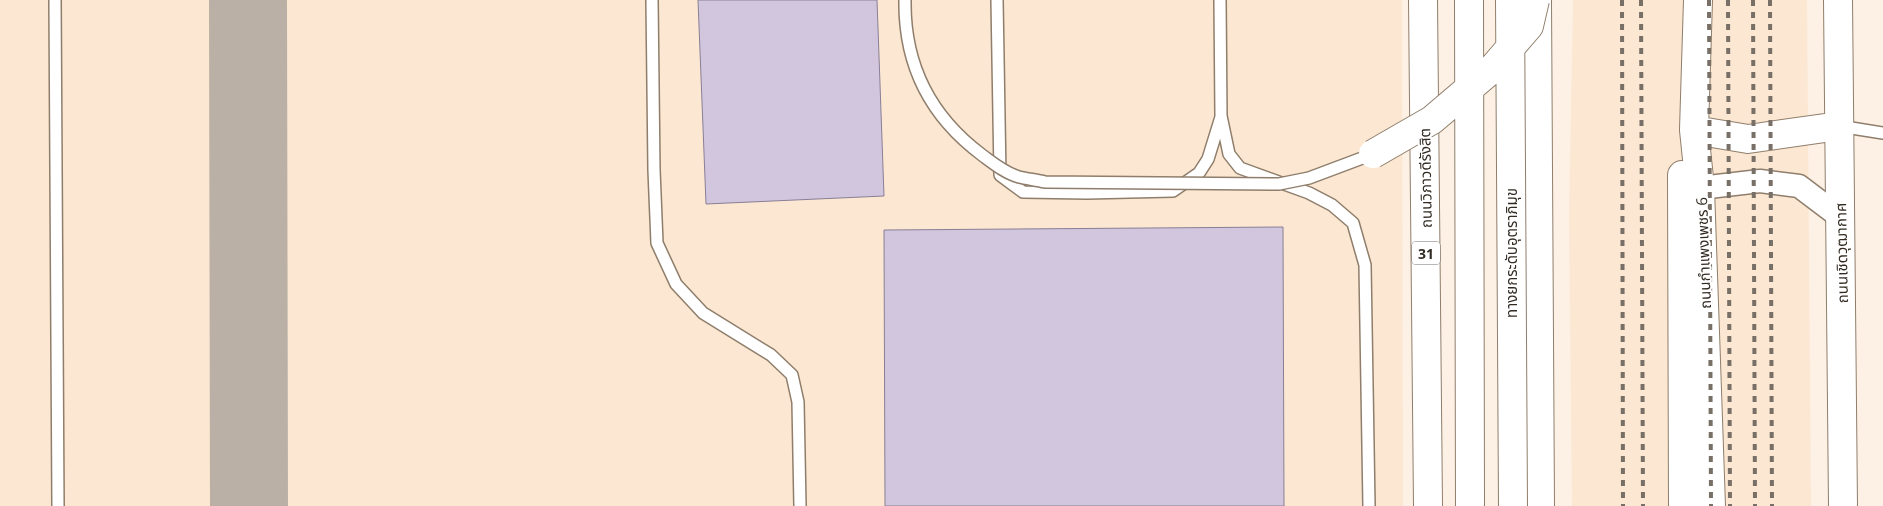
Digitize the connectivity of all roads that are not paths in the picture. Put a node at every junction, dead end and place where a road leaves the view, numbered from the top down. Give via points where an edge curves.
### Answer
1 (55, 0) edge
2 (652, 0) edge
3 (906, 0) edge
4 (997, 0) edge
5 (1220, 0) edge
6 (1423, 0) edge
7 (1469, 0) edge
8 (1510, 0) edge
9 (1536, 0) edge
10 (1682, 0) edge
11 (1698, 0) edge
12 (1838, 0) edge
13 (1221, 116) junction
14 (1839, 126) junction
15 (1694, 130) junction
16 (1883, 133) edge
17 (1372, 154) joint
18 (1700, 188) junction
19 (1840, 217) junction
20 (58, 506) edge
21 (800, 506) edge
22 (1369, 506) edge
23 (1428, 506) edge
24 (1470, 506) edge
25 (1512, 506) edge
26 (1540, 506) edge
27 (1683, 506) edge
28 (1711, 506) edge
29 (1843, 506) edge

1 - 20 lane
2 - 21 lane via 657,243 676,284 703,313 771,355 792,374 798,402
3 - 17 lane, bridge via 906,29 912,59 924,89 941,115 966,143 1018,177 1045,182 1279,184 1308,178
4 - 13 lane via 1000,175 1022,192 1173,191 1199,173 1208,159
5 - 13 lane
6 - 23 main road, ถนนวิภาวดีรังสิต / 31
7 - 24 main road, bridge
8 - 25 main road, ทางยกระดับอุตราภิมุข, bridge
9 - 17 main road, bridge via 1529,26 1492,69 1432,120
9 - 26 main road
10 - 27 main road, ถนนกำแพงเพชร 6
11 - 15 main road, ถนนกำแพงเพชร 6
12 - 14 main road, ถนนเชิดวุฒากาศ
13 - 22 lane via 1229,154 1240,168 1309,193 1332,205 1353,223 1365,265
14 - 15 main road via 1748,140
14 - 16 lane
14 - 19 main road, ถนนเชิดวุฒากาศ
15 - 18 main road, ถนนกำแพงเพชร 6
18 - 19 street via 1760,181 1799,186
18 - 28 main road, ถนนกำแพงเพชร 6
19 - 29 main road, ถนนเชิดวุฒากาศ

